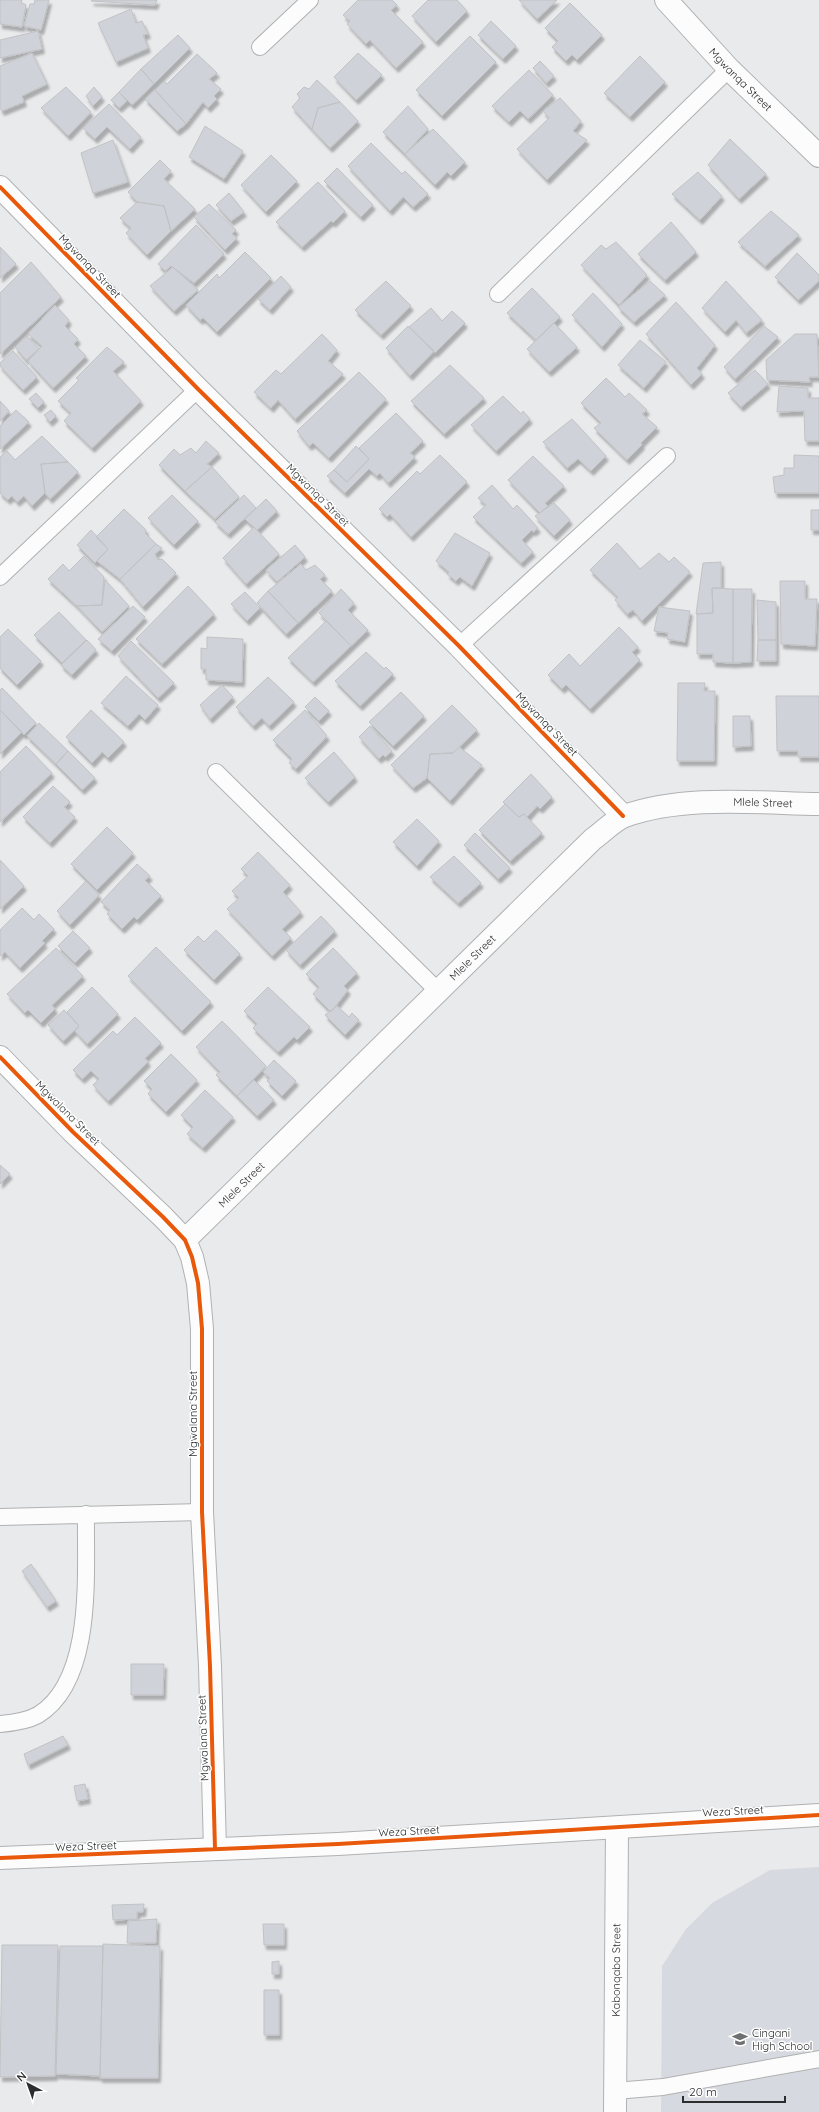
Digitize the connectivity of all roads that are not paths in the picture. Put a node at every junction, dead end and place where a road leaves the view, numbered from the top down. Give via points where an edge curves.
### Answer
1 (310, 0) edge
2 (666, 0) edge
3 (260, 47) dead end
4 (729, 69) junction
5 (819, 156) edge
6 (0, 187) edge
7 (498, 294) dead end
8 (198, 389) junction
9 (667, 456) dead end
10 (0, 577) edge
11 (460, 646) junction
12 (216, 772) dead end
13 (819, 804) edge
14 (623, 816) junction
15 (438, 991) junction
16 (0, 1058) edge
17 (185, 1240) junction
18 (202, 1512) junction
19 (86, 1514) junction
20 (0, 1517) edge
21 (0, 1724) edge
22 (819, 1815) edge
23 (617, 1829) junction
24 (215, 1849) junction
25 (0, 1858) edge
26 (819, 2059) edge
27 (615, 2102) edge
28 (601, 2112) edge

1 - 3 lane
2 - 4 street, Mgwanqa Street
4 - 5 street, Mgwanqa Street
4 - 7 lane
6 - 8 street, Mgwanqa Street
8 - 10 lane
8 - 11 street, Mgwanqa Street
9 - 11 lane
11 - 14 street, Mgwanqa Street
12 - 15 lane
13 - 14 street, Mlele Street via 700,802 649,809
14 - 15 street, Mlele Street via 593,839
15 - 17 street, Mlele Street
16 - 17 street, Mgwalana Street
17 - 18 street, Mgwalana Street via 198,1283 202,1329
18 - 19 lane
18 - 24 street, Mgwalana Street via 210,1666
19 - 20 lane
19 - 21 lane via 85,1612 81,1642 70,1674 57,1696 38,1715 15,1723
22 - 23 street, Weza Street
23 - 24 street, Weza Street
23 - 27 street, Kabonqaba Street
24 - 25 street, Weza Street
26 - 27 lane via 663,2087
27 - 28 street

